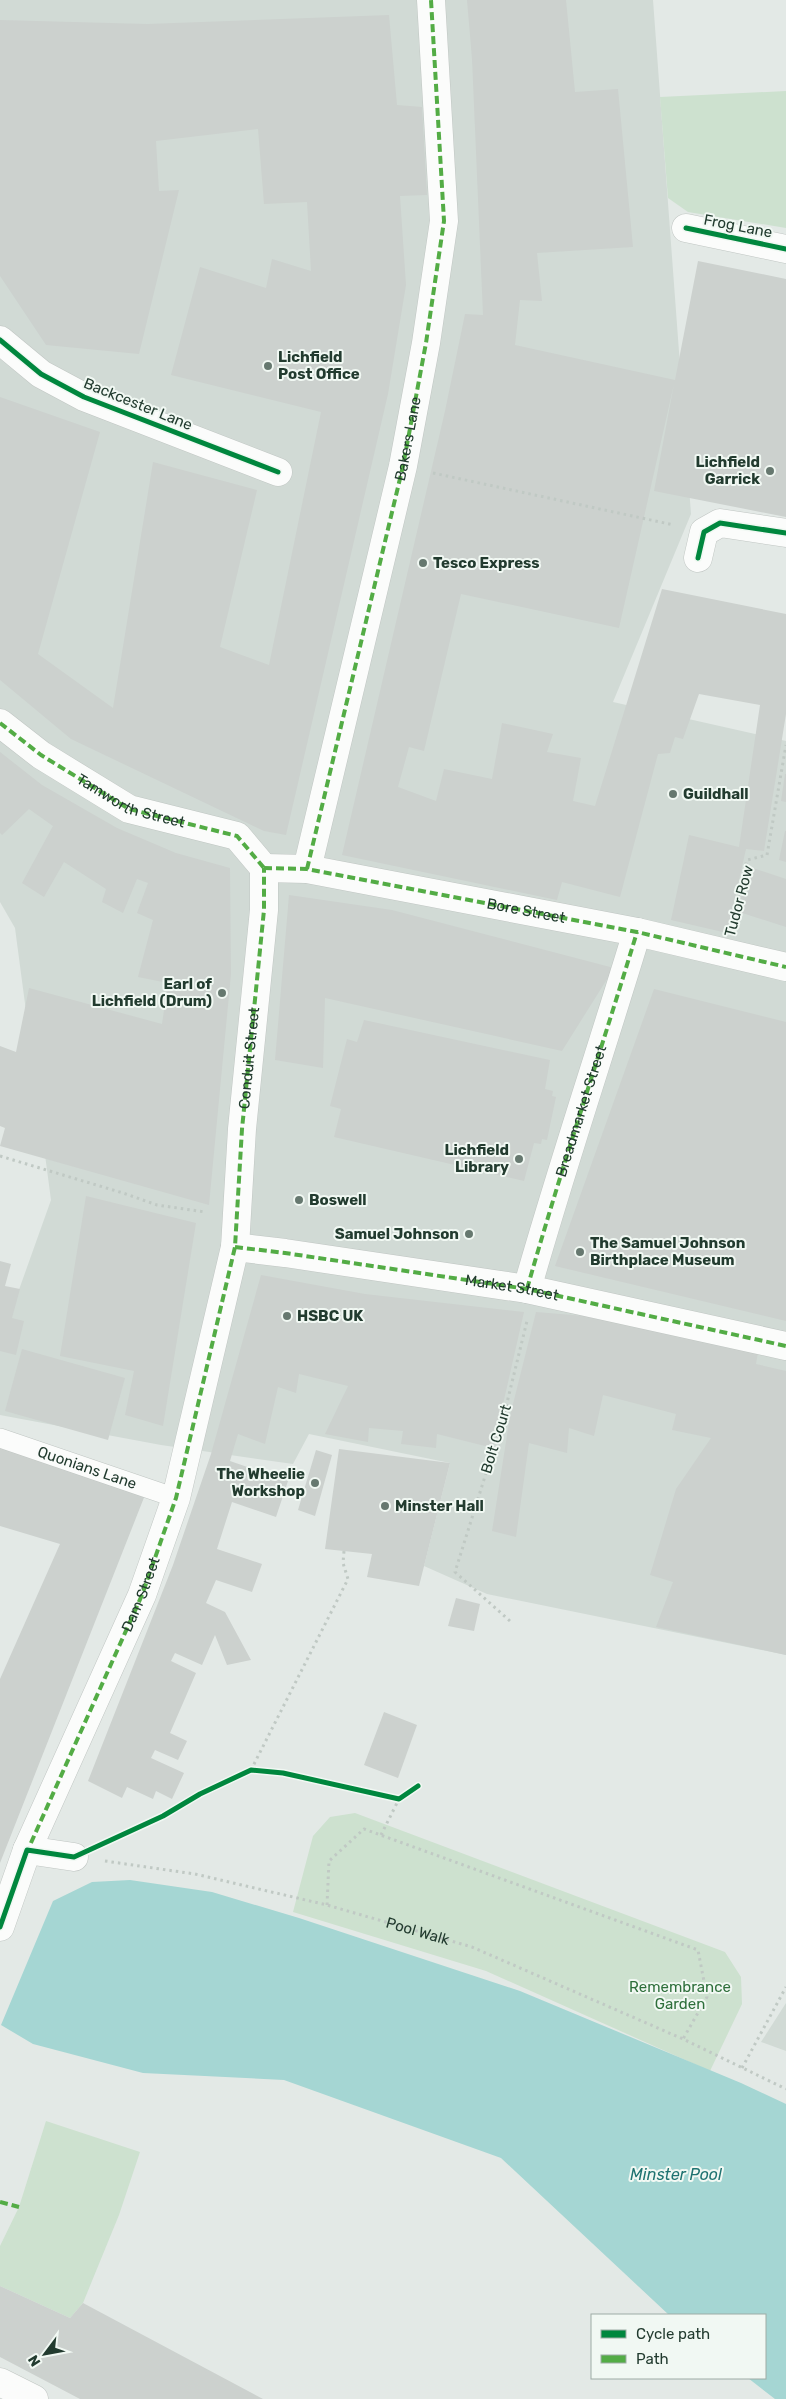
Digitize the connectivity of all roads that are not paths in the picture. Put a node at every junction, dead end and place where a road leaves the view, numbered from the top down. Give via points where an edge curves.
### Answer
1 (431, 0) edge
2 (686, 228) dead end
3 (786, 249) edge
4 (0, 340) edge
5 (278, 472) dead end
6 (786, 533) edge
7 (701, 545) road end
8 (0, 723) edge
9 (264, 868) junction
10 (307, 869) junction
11 (637, 932) junction
12 (786, 966) edge
13 (236, 1248) junction
14 (530, 1290) junction
15 (786, 1346) edge
16 (0, 1438) edge
17 (176, 1498) junction
18 (27, 1850) junction
19 (74, 1857) road end
20 (0, 1927) edge
21 (0, 2382) edge
22 (34, 2399) edge

1 - 10 street, Bakers Lane via 444,221 426,344 403,466
2 - 3 street, Frog Lane
4 - 5 street, Backcester Lane via 41,374 84,397
6 - 7 street via 720,523
8 - 9 street, Tamworth Street via 41,755 129,809 236,836
9 - 10 street, Bore Street
9 - 13 street, Conduit Street via 264,910 242,1128
10 - 11 street, Bore Street
11 - 12 street, Bore Street
11 - 14 street, Breadmarket Street via 554,1194
13 - 14 street, Market Street
13 - 17 street, Dam Street
14 - 15 street, Market Street
16 - 17 lane, Quonians Lane
17 - 18 street, Dam Street via 142,1595
18 - 19 street
18 - 20 street, Dam Street
21 - 22 street

